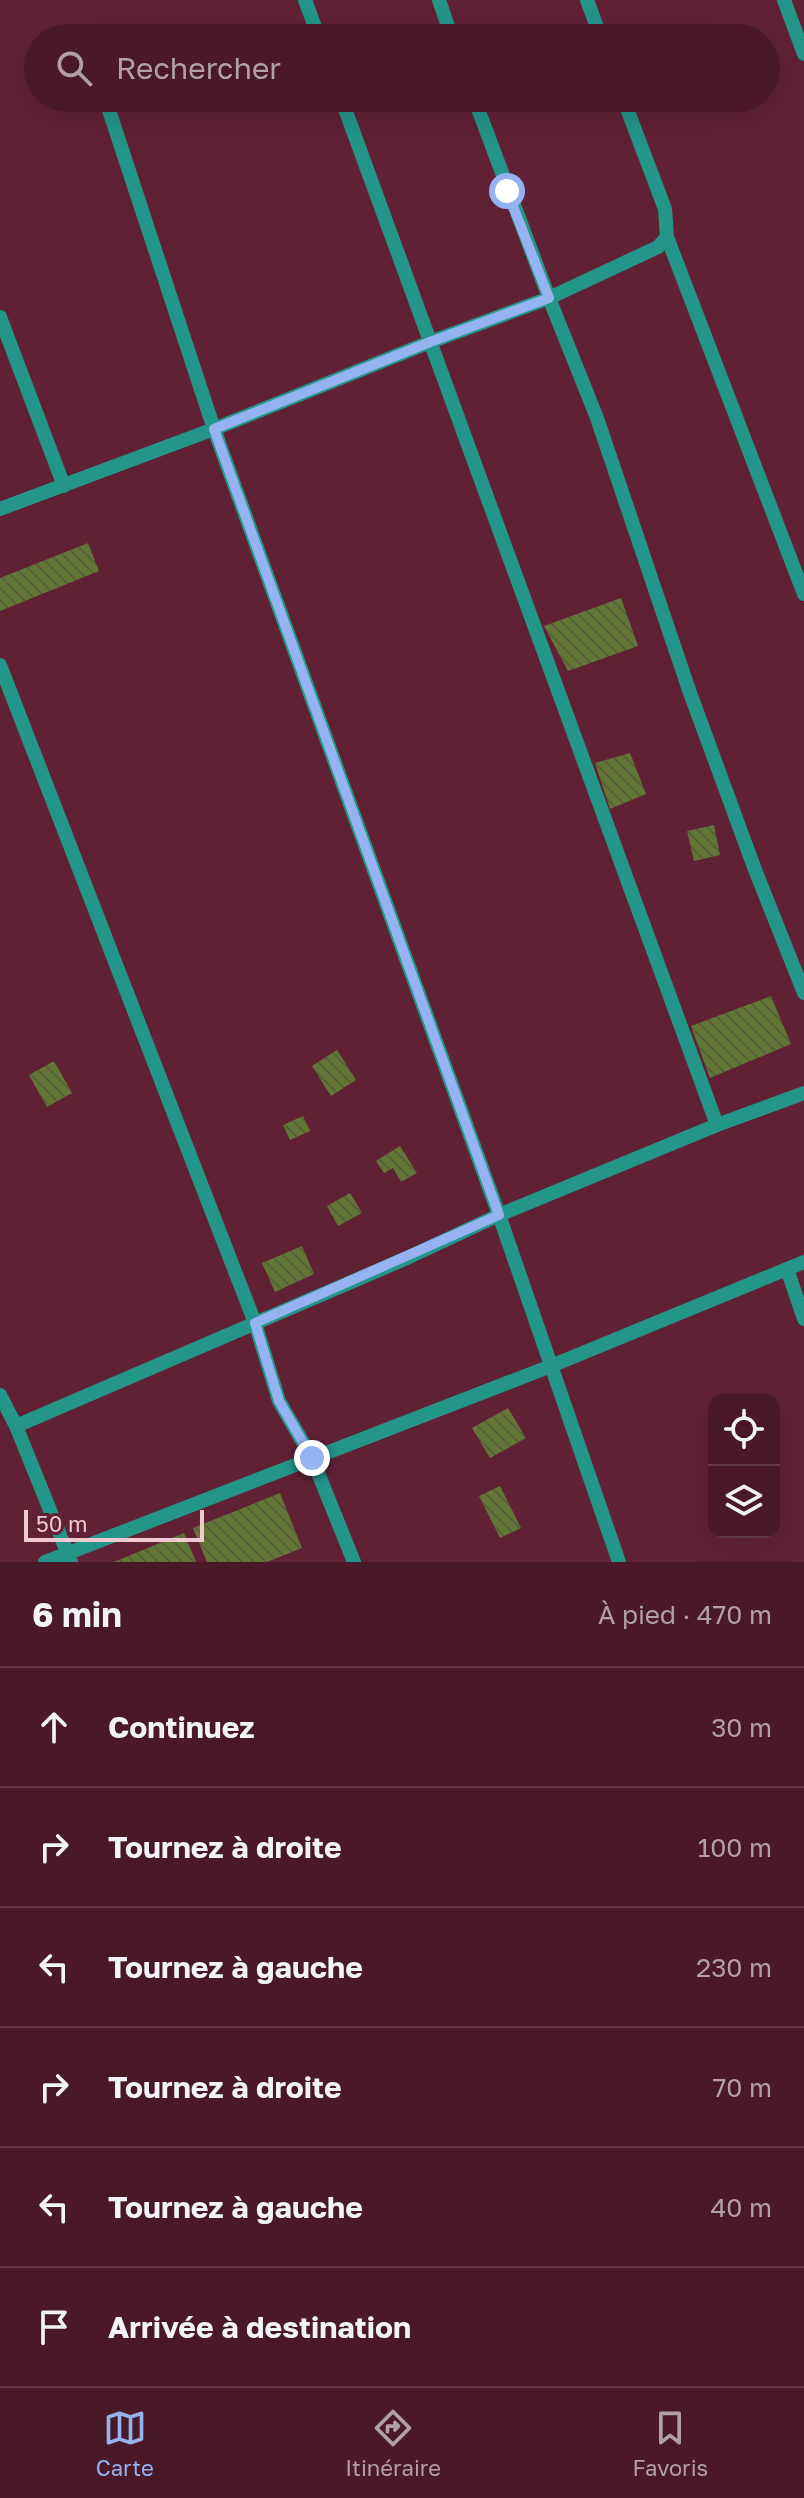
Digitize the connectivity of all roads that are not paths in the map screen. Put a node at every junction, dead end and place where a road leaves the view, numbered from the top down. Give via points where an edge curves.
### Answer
1 (305, 0) edge
2 (439, 0) edge
3 (587, 0) edge
4 (784, 0) edge
5 (314, 24) edge
6 (447, 24) edge
7 (596, 24) edge
8 (804, 54) edge
9 (110, 112) edge
10 (346, 112) edge
11 (479, 112) edge
12 (628, 112) edge
13 (667, 237) junction
14 (549, 298) junction
15 (0, 317) edge
16 (430, 342) junction
17 (214, 429) junction
18 (64, 486) junction
19 (0, 509) edge
20 (804, 594) edge
21 (0, 665) edge
22 (804, 993) edge
23 (804, 1093) edge
24 (717, 1125) junction
25 (499, 1215) junction
26 (804, 1262) edge
27 (787, 1269) junction
28 (804, 1319) edge
29 (255, 1323) junction
30 (551, 1366) junction
31 (0, 1395) edge
32 (16, 1426) junction
33 (312, 1458) junction
34 (69, 1557) edge
35 (45, 1562) edge
36 (354, 1562) edge
37 (619, 1562) edge

1 - 5 street
2 - 6 street
3 - 7 street
4 - 8 street
9 - 17 street
10 - 16 street
11 - 14 street
12 - 13 street via 665,209
13 - 14 street via 658,247
13 - 20 street
14 - 16 street
14 - 22 street
15 - 18 street
16 - 17 street
16 - 24 street
17 - 18 street
17 - 25 street
18 - 19 street
21 - 29 street
23 - 24 street
24 - 25 street
25 - 29 street
25 - 30 street
26 - 27 street
27 - 28 street
27 - 30 street
29 - 32 street
29 - 33 street via 279,1401
30 - 33 street
30 - 37 street
31 - 32 street
32 - 34 street
33 - 34 street
33 - 36 street
34 - 35 street

